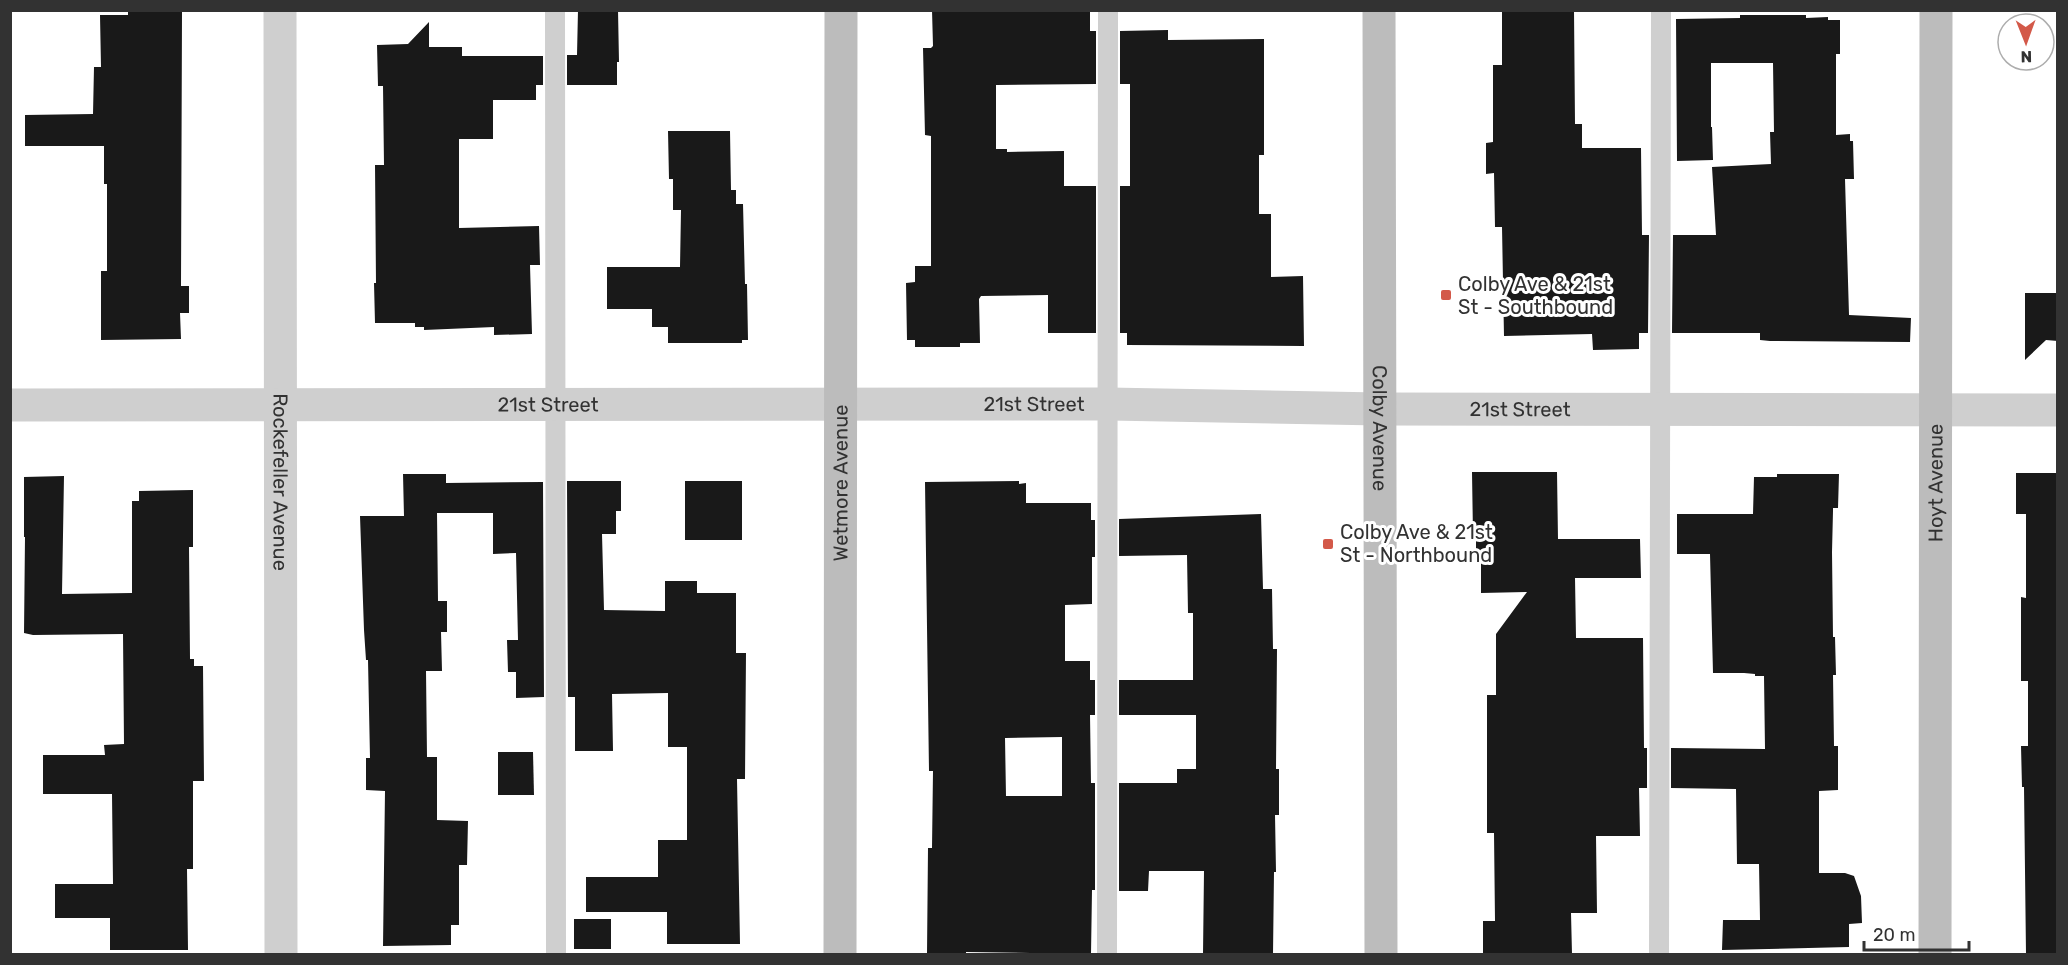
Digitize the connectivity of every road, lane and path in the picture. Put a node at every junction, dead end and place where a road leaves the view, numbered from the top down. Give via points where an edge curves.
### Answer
1 (280, 10) edge
2 (555, 10) edge
3 (841, 10) edge
4 (1108, 10) edge
5 (1380, 10) edge
6 (1661, 10) edge
7 (1936, 10) edge
8 (555, 404) junction
9 (840, 404) junction
10 (1109, 404) junction
11 (10, 405) edge
12 (281, 405) junction
13 (1380, 410) junction
14 (1659, 410) junction
15 (1936, 410) junction
16 (2058, 410) edge
17 (281, 954) edge
18 (556, 954) edge
19 (840, 954) edge
20 (1107, 954) edge
21 (1381, 954) edge
22 (1659, 954) edge
23 (1935, 954) edge

1 - 12 street, Rockefeller Avenue
2 - 8 lane
3 - 9 street, Wetmore Avenue
4 - 10 lane
5 - 13 street, Colby Avenue
6 - 14 lane
7 - 15 street, Hoyt Avenue
8 - 9 street, 21st Street
8 - 12 street, 21st Street
8 - 18 lane
9 - 10 street, 21st Street
9 - 19 street, Wetmore Avenue
10 - 13 street, 21st Street
10 - 20 lane
11 - 12 street, 21st Street
12 - 17 street, Rockefeller Avenue
13 - 14 street, 21st Street
13 - 21 street, Colby Avenue
14 - 15 street, 21st Street
14 - 22 lane
15 - 16 street, 21st Street
15 - 23 street, Hoyt Avenue

